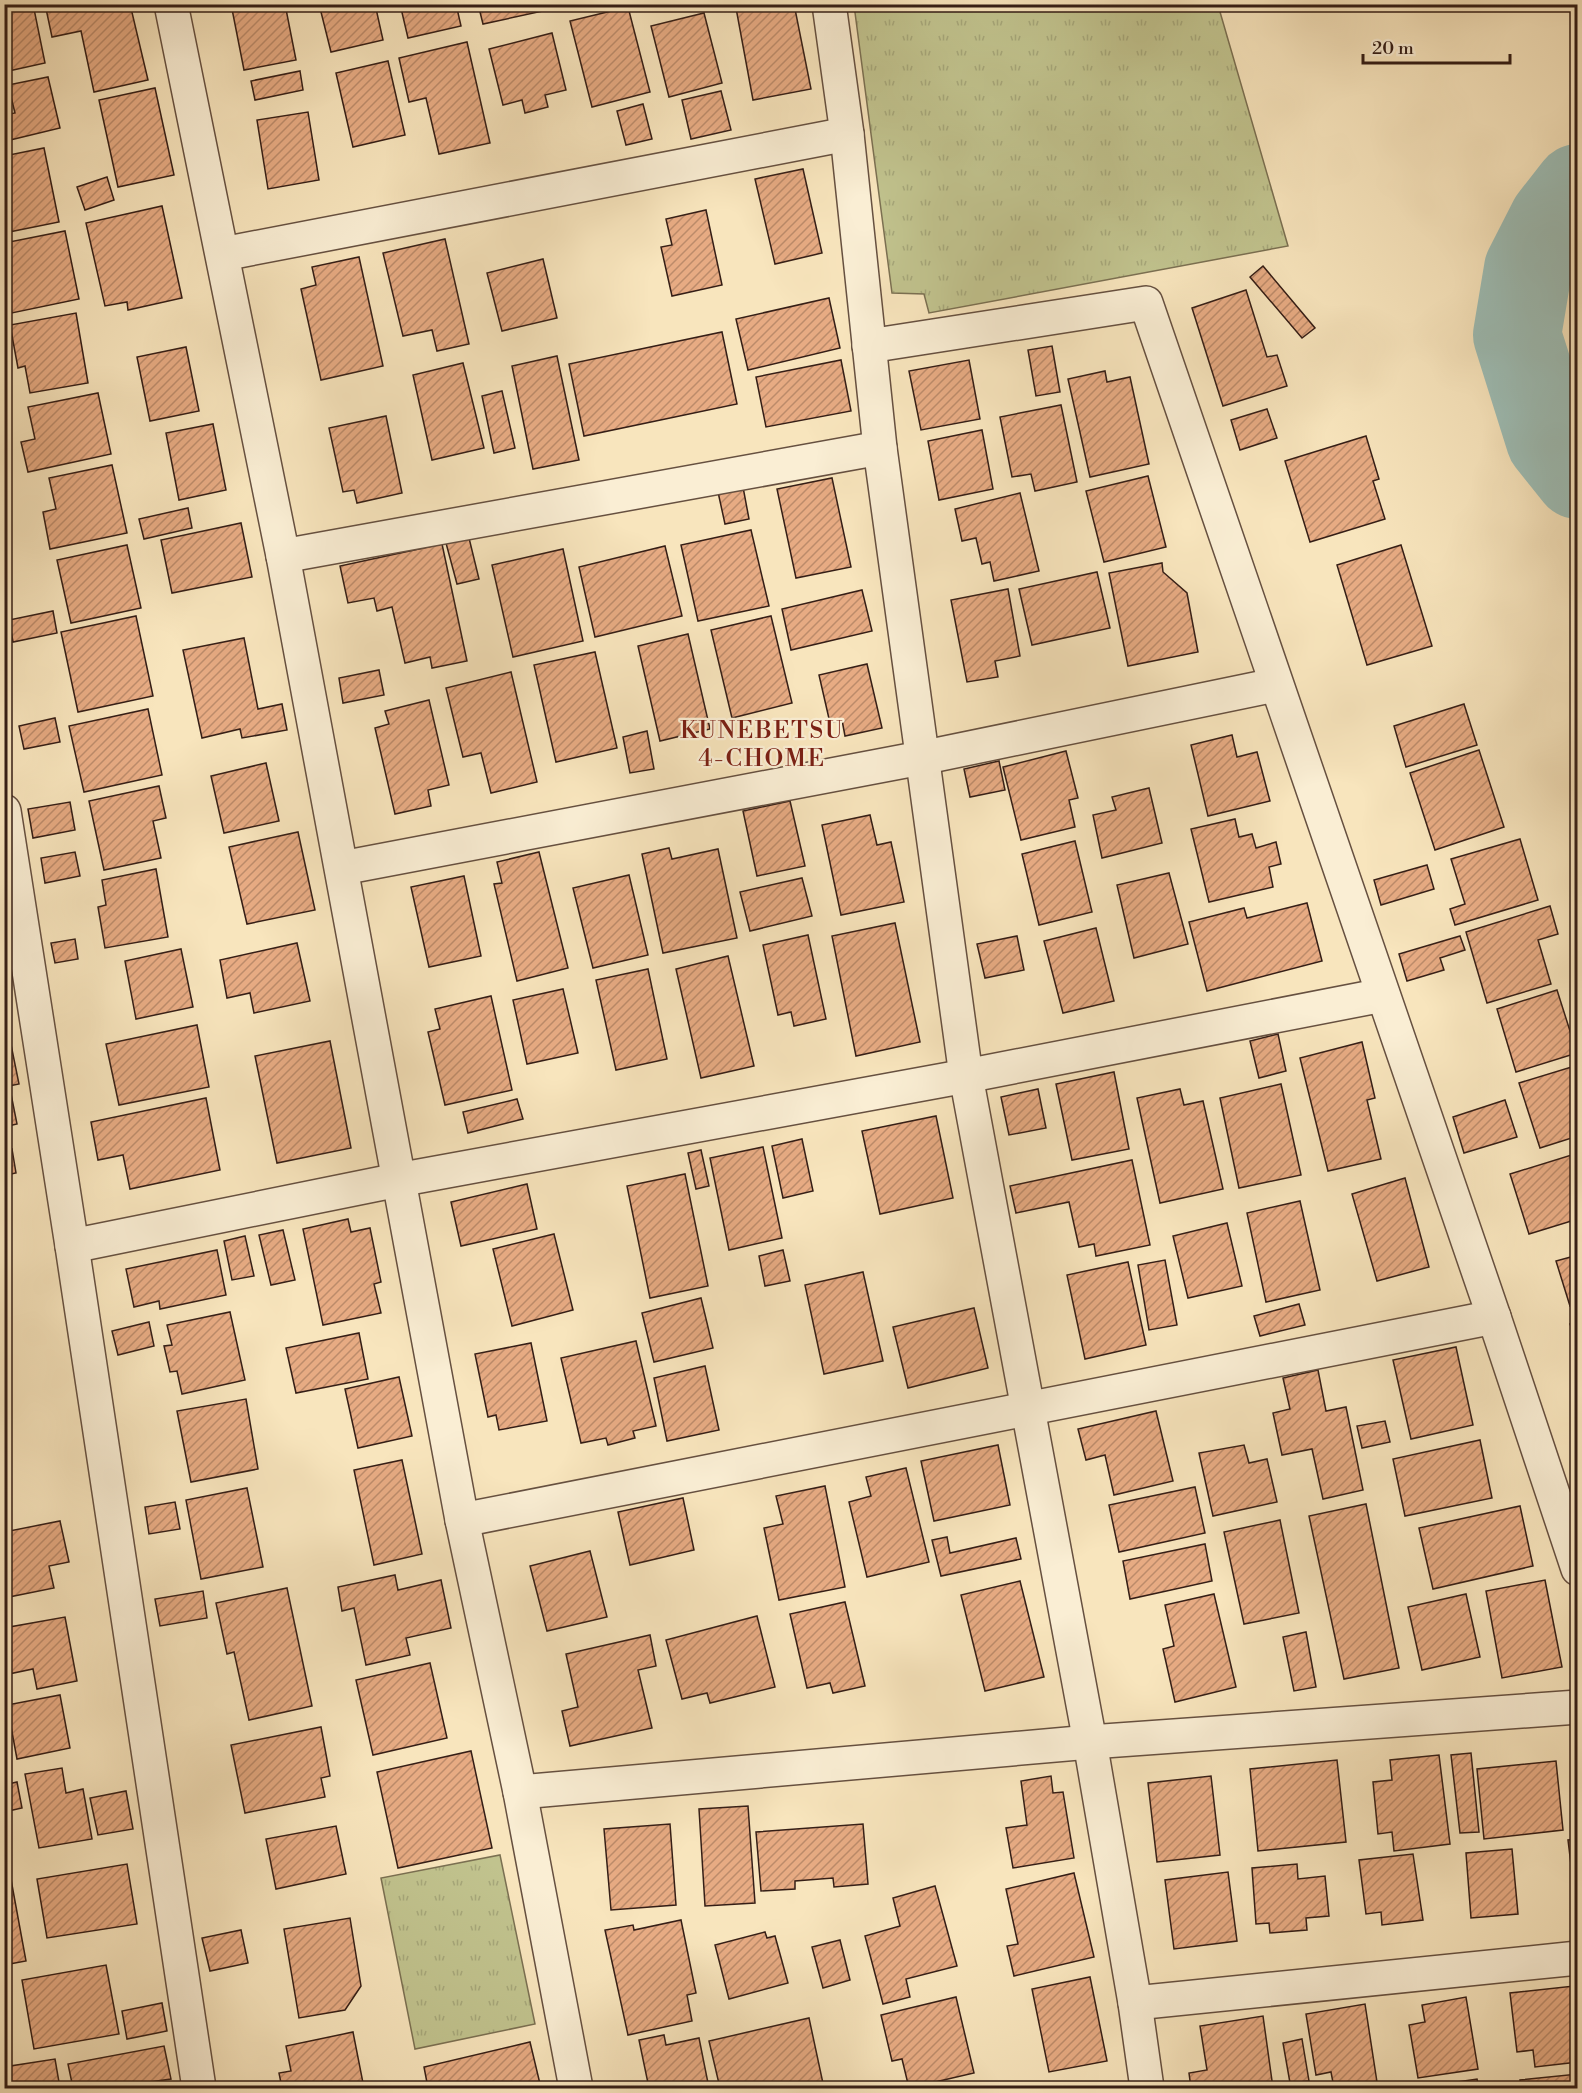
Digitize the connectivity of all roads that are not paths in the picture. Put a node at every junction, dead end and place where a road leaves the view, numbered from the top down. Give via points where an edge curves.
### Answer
1 (171, 4) edge
2 (829, 4) edge
3 (847, 134) junction
4 (223, 254) junction
5 (869, 346) junction
6 (880, 448) junction
7 (283, 556) junction
8 (1275, 685) junction
9 (921, 758) junction
10 (4, 811) edge
11 (342, 868) junction
12 (1383, 995) junction
13 (966, 1076) junction
14 (398, 1180) junction
15 (72, 1246) junction
16 (1494, 1317) junction
17 (1027, 1410) junction
18 (462, 1520) junction
19 (1578, 1569) edge
20 (1578, 1707) edge
21 (1090, 1742) junction
22 (520, 1792) junction
23 (1578, 1958) edge
24 (1135, 2003) junction
25 (199, 2088) edge
26 (576, 2088) edge
27 (1146, 2088) edge

1 - 4 street
2 - 3 street
3 - 4 street
3 - 5 street
4 - 7 street
5 - 6 street
5 - 8 street via 1146,303
6 - 7 street
6 - 9 street
7 - 11 street
8 - 9 street
8 - 12 street
9 - 11 street
9 - 13 street
10 - 15 street
11 - 14 street
12 - 13 street
12 - 16 street
13 - 14 street
13 - 17 street
14 - 15 street
14 - 18 street
15 - 25 street
16 - 17 street
16 - 19 street
17 - 18 street
17 - 21 street
18 - 22 street
20 - 21 street
21 - 22 street
21 - 24 street
22 - 26 street
23 - 24 street
24 - 27 street

